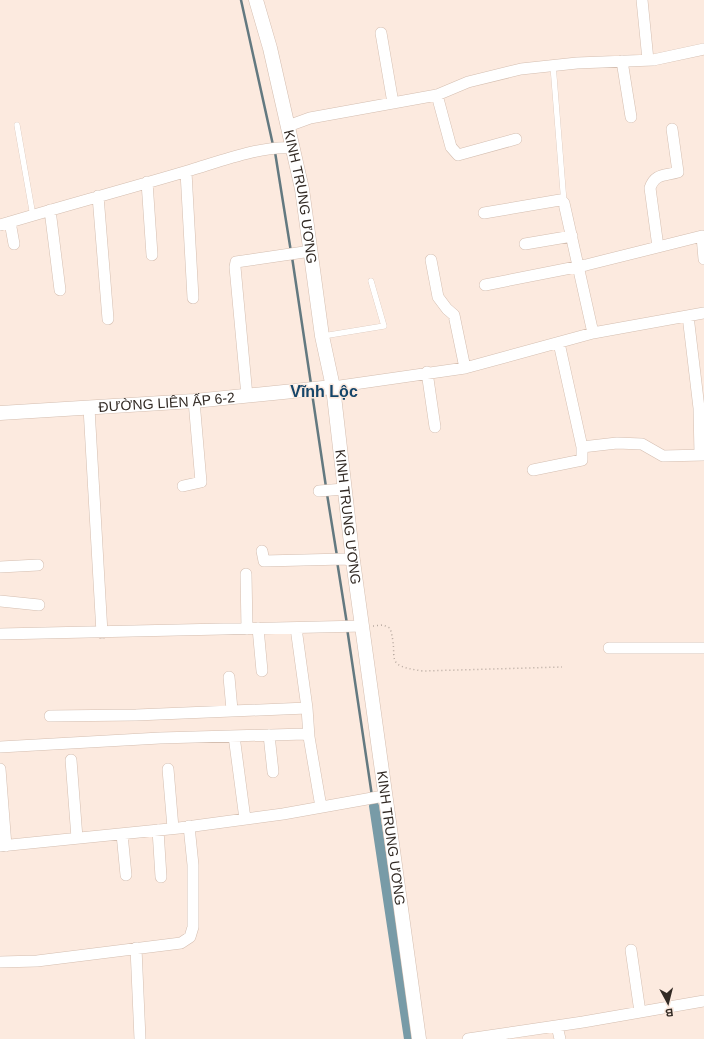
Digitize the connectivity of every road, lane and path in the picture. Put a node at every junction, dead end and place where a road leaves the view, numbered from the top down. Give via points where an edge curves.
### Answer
1 (256, 0) edge
2 (642, 0) edge
3 (381, 33) dead end
4 (704, 49) edge
5 (648, 60) junction
6 (622, 61) junction
7 (553, 65) junction
8 (436, 95) junction
9 (393, 103) junction
10 (632, 117) dead end
11 (17, 125) dead end
12 (288, 126) junction
13 (672, 130) dead end
14 (516, 139) dead end
15 (287, 147) junction
16 (186, 172) junction
17 (147, 182) junction
18 (98, 196) junction
19 (564, 203) junction
20 (50, 210) junction
21 (484, 213) dead end
22 (33, 216) junction
23 (5, 224) edge
24 (572, 236) junction
25 (14, 244) dead end
26 (525, 244) dead end
27 (658, 247) junction
28 (304, 251) junction
29 (152, 255) dead end
30 (704, 259) edge
31 (431, 260) dead end
32 (579, 266) junction
33 (370, 281) dead end
34 (485, 285) dead end
35 (60, 290) dead end
36 (193, 298) dead end
37 (704, 313) edge
38 (688, 316) junction
39 (108, 319) dead end
40 (593, 333) junction
41 (322, 336) junction
42 (559, 343) junction
43 (465, 368) junction
44 (427, 372) junction
45 (328, 388) junction
46 (247, 396) junction
47 (194, 401) junction
48 (89, 408) junction
49 (0, 413) edge
50 (435, 427) dead end
51 (582, 447) junction
52 (702, 455) edge
53 (533, 470) dead end
54 (183, 486) dead end
55 (344, 489) junction
56 (319, 491) dead end
57 (262, 551) dead end
58 (348, 560) junction
59 (38, 565) dead end
60 (0, 567) edge
61 (246, 574) dead end
62 (0, 601) edge
63 (39, 605) dead end
64 (359, 626) junction
65 (252, 628) junction
66 (296, 628) junction
67 (102, 633) junction
68 (0, 634) edge
69 (609, 648) dead end
70 (704, 648) edge
71 (562, 667) dead end
72 (262, 670) dead end
73 (229, 677) dead end
74 (307, 708) junction
75 (232, 710) junction
76 (50, 716) dead end
77 (269, 734) junction
78 (234, 736) junction
79 (309, 737) junction
80 (0, 747) edge
81 (71, 760) dead end
82 (0, 769) edge
83 (168, 769) dead end
84 (273, 772) dead end
85 (377, 798) junction
86 (321, 807) junction
87 (245, 819) junction
88 (189, 826) junction
89 (173, 828) junction
90 (158, 830) junction
91 (122, 834) junction
92 (77, 838) junction
93 (3, 846) edge
94 (126, 875) dead end
95 (161, 877) dead end
96 (136, 948) junction
97 (631, 950) dead end
98 (0, 962) edge
99 (704, 1001) edge
100 (640, 1012) junction
101 (557, 1026) junction
102 (140, 1039) edge
103 (419, 1039) edge
104 (468, 1039) edge
105 (560, 1039) edge

1 - 12 street, KINH TRUNG ƯƠNG
2 - 5 street
3 - 9 street
4 - 5 street
5 - 6 street
6 - 7 street
6 - 10 street
7 - 8 street via 513,70 468,82
7 - 19 lane
8 - 9 street
8 - 14 street via 451,147 458,155
9 - 12 street via 310,118
11 - 22 lane
12 - 15 street, KINH TRUNG ƯƠNG
13 - 27 street via 678,170 657,177 650,188
15 - 16 street via 258,152
15 - 28 street, KINH TRUNG ƯƠNG via 302,189
16 - 17 street
16 - 36 street
17 - 18 street
17 - 29 street
18 - 20 street
18 - 39 street
19 - 21 street via 560,200
19 - 24 street
20 - 22 street
20 - 35 street
22 - 23 street
23 - 25 street
24 - 26 street
24 - 32 street
27 - 30 street via 702,236
27 - 32 street
28 - 41 street, KINH TRUNG ƯƠNG
28 - 46 street via 236,262
31 - 43 street via 438,297 454,315
32 - 34 street
32 - 40 street
33 - 41 lane via 384,326
37 - 38 street
38 - 40 street
38 - 52 street
40 - 42 street
41 - 45 street, KINH TRUNG ƯƠNG
42 - 43 street
42 - 51 street
43 - 44 street
44 - 45 street
44 - 50 street
45 - 46 street, ĐƯỜNG LIÊN ẤP 6-2
45 - 55 street, KINH TRUNG ƯƠNG
46 - 47 street, ĐƯỜNG LIÊN ẤP 6-2
47 - 48 street, ĐƯỜNG LIÊN ẤP 6-2
47 - 54 street via 201,482
48 - 49 street, ĐƯỜNG LIÊN ẤP 6-2
48 - 67 street
51 - 52 street via 618,443 642,444 663,456
51 - 53 street via 582,460
55 - 56 street
55 - 58 street, KINH TRUNG ƯƠNG
57 - 58 street via 264,561
58 - 64 street, KINH TRUNG ƯƠNG
59 - 60 street
61 - 65 street
62 - 63 street
64 - 66 street
64 - 71 path via 383,625 390,628 394,659 402,668 423,671
64 - 85 street, KINH TRUNG ƯƠNG
65 - 66 street
65 - 67 street
65 - 72 street
66 - 74 street
67 - 68 street
69 - 70 street
73 - 75 street
74 - 75 street
74 - 79 street
75 - 76 street
77 - 78 street
77 - 79 street via 305,734
77 - 84 street
78 - 80 street
78 - 87 street
79 - 86 street
81 - 92 street
82 - 93 street
83 - 89 street
85 - 86 street
85 - 103 street, KINH TRUNG ƯƠNG
86 - 87 street
87 - 88 street
88 - 89 street
88 - 96 street via 193,865 193,927 190,937 181,943
89 - 90 street
90 - 91 street
90 - 95 street
91 - 92 street
91 - 94 street
92 - 93 street
96 - 98 street via 37,961
96 - 102 street
97 - 100 street
99 - 100 street
100 - 101 street
101 - 104 street
101 - 105 street

